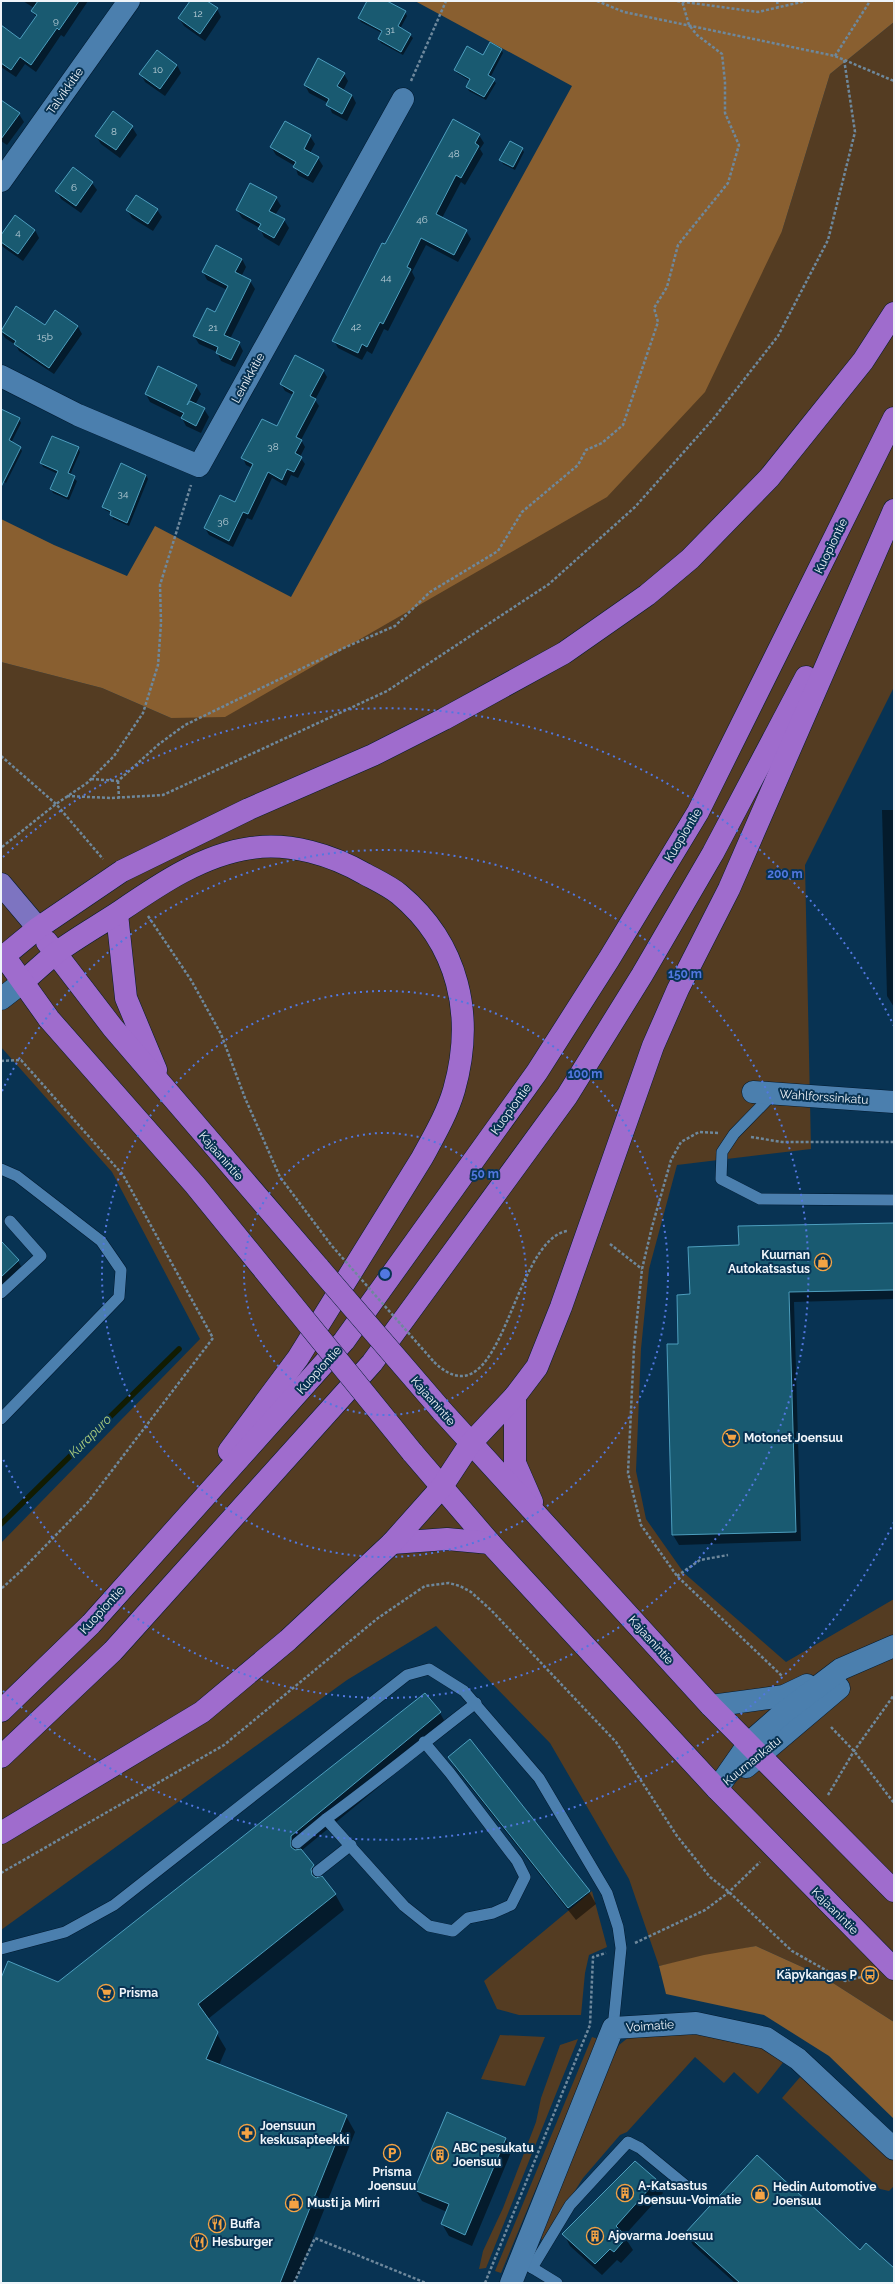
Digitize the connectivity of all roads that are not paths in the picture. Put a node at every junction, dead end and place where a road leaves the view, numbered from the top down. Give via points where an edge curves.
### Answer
1 (129, 1) edge
2 (403, 99) road end
3 (1, 181) edge
4 (894, 313) edge
5 (1, 376) edge
6 (894, 418) edge
7 (894, 505) edge
8 (894, 510) edge
9 (1, 884) edge
10 (116, 914) junction
11 (38, 928) junction
12 (56, 953) junction
13 (2, 956) edge
14 (24, 982) junction
15 (1, 998) edge
16 (165, 1090) junction
17 (763, 1093) joint
18 (894, 1102) edge
19 (1, 1169) edge
20 (894, 1200) edge
21 (10, 1221) dead end
22 (1, 1293) edge
23 (515, 1396) junction
24 (1, 1419) edge
25 (470, 1444) junction
26 (441, 1488) junction
27 (540, 1518) junction
28 (392, 1543) junction
29 (490, 1543) junction
30 (148, 1559) junction
31 (894, 1647) edge
32 (841, 1669) junction
33 (476, 1703) junction
34 (711, 1706) junction
35 (1, 1711) edge
36 (424, 1742) junction
37 (754, 1750) junction
38 (1, 1757) edge
39 (717, 1789) junction
40 (326, 1820) junction
41 (1, 1833) edge
42 (297, 1843) dead end
43 (351, 1845) junction
44 (318, 1871) dead end
45 (894, 1891) edge
46 (1, 1949) edge
47 (894, 1969) edge
48 (613, 2028) junction
49 (894, 2149) edge
50 (685, 2185) dead end
51 (526, 2264) junction
52 (511, 2283) edge
53 (557, 2283) edge

1 - 3 street, Talvikkitie
2 - 5 street, Leinikkitie via 198,466 78,415
4 - 11 highway via 863,361 769,478 690,559 641,600 564,654 444,720 373,755 249,809 122,871
6 - 30 highway, Kuopiontie via 698,812 537,1072 344,1341
7 - 38 highway via 781,727 712,853 642,975 567,1096 372,1363 112,1651
8 - 23 highway via 729,889 678,988 653,1046 562,1307 537,1367
9 - 11 main road, Kajaanintie
10 - 12 highway
10 - 16 highway via 126,998
10 - 30 highway via 155,886 220,856 252,848 288,847 314,853 347,864 364,873 398,893 418,912 447,952 463,1011 462,1049 454,1090 422,1158 298,1358
11 - 12 highway, Kajaanintie
11 - 13 highway
12 - 14 highway
12 - 16 highway, Kajaanintie via 113,1028
13 - 14 highway, Kajaanintie
14 - 15 street
14 - 26 highway, Kajaanintie, bridge via 49,1019 195,1185
16 - 25 highway, Kajaanintie, bridge
17 - 18 street, Wahlforssinkatu
17 - 20 lane via 722,1152 721,1178 760,1199
19 - 24 lane via 17,1176 101,1241 121,1270 119,1297
21 - 22 lane via 41,1256
23 - 25 highway
23 - 27 highway via 515,1463
25 - 26 highway
25 - 27 highway, Kajaanintie
26 - 28 highway
26 - 29 highway, Kajaanintie
27 - 34 highway, Kajaanintie
28 - 29 highway via 447,1539
28 - 41 highway via 288,1640 202,1712
29 - 39 highway, Kajaanintie
30 - 35 highway, Kuopiontie via 91,1624
31 - 32 street, Kuurnankatu
31 - 37 street, Kuurnankatu
32 - 34 street via 784,1696
32 - 37 street, Kuurnankatu via 782,1714
33 - 36 lane
33 - 46 lane via 464,1691 429,1669 407,1675 114,1905 65,1932
33 - 48 lane via 539,1778 607,1893 618,1927 621,1948
34 - 37 highway, Kajaanintie
36 - 40 lane
36 - 43 lane via 516,1861 525,1878 511,1905 493,1913 468,1918 453,1931 429,1926 404,1906
37 - 39 street, Kuurnankatu
37 - 45 highway, Kajaanintie
39 - 47 highway, Kajaanintie
40 - 42 lane
40 - 43 lane
43 - 44 lane
48 - 49 street, Voimatie via 696,2023 766,2038 798,2059
48 - 51 street, Voimatie
50 - 51 lane via 640,2148 628,2142 570,2205
51 - 52 street, Voimatie
51 - 53 lane

